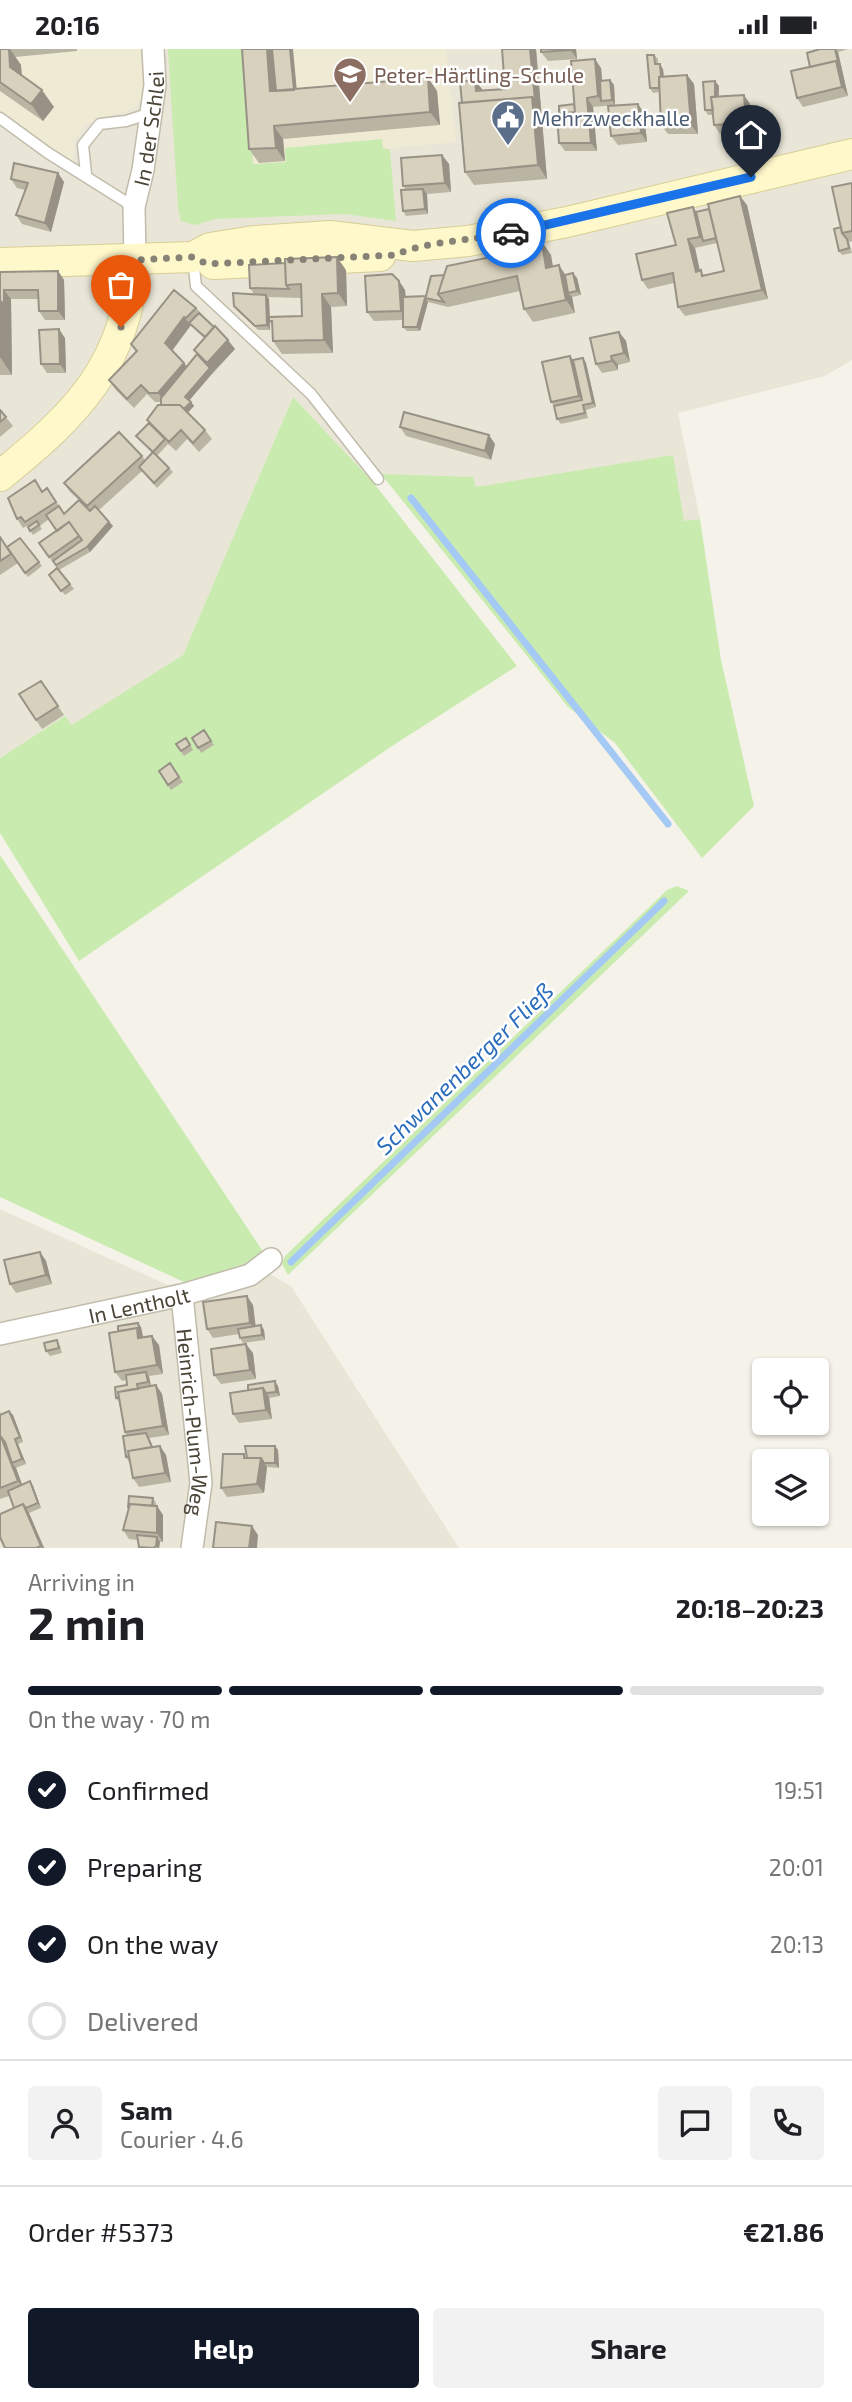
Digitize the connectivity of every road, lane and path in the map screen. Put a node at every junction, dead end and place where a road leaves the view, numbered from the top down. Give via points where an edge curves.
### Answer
1 (153, 49) edge
2 (151, 113) junction
3 (0, 118) edge
4 (852, 154) edge
5 (86, 174) junction
6 (134, 207) junction
7 (193, 257) junction
8 (135, 260) junction
9 (0, 263) edge
10 (0, 476) edge
11 (378, 479) dead end
12 (271, 1259) dead end
13 (182, 1295) junction
14 (0, 1334) edge
15 (192, 1548) edge

1 - 2 street, In der Schlei
2 - 5 lane via 100,124 83,145
2 - 6 street, In der Schlei
3 - 5 lane, In der Schlei
4 - 7 main road via 567,222 468,241 413,246 395,255 207,264
5 - 6 lane, In der Schlei
6 - 8 street, In der Schlei
7 - 8 main road
7 - 11 lane via 196,286 311,394
8 - 9 main road
8 - 10 main road via 132,301 111,353 87,395 54,432
12 - 13 street, In Lentholt via 250,1275
13 - 14 street, In Lentholt
13 - 15 street, Heinrich-Plum-Weg via 201,1483

